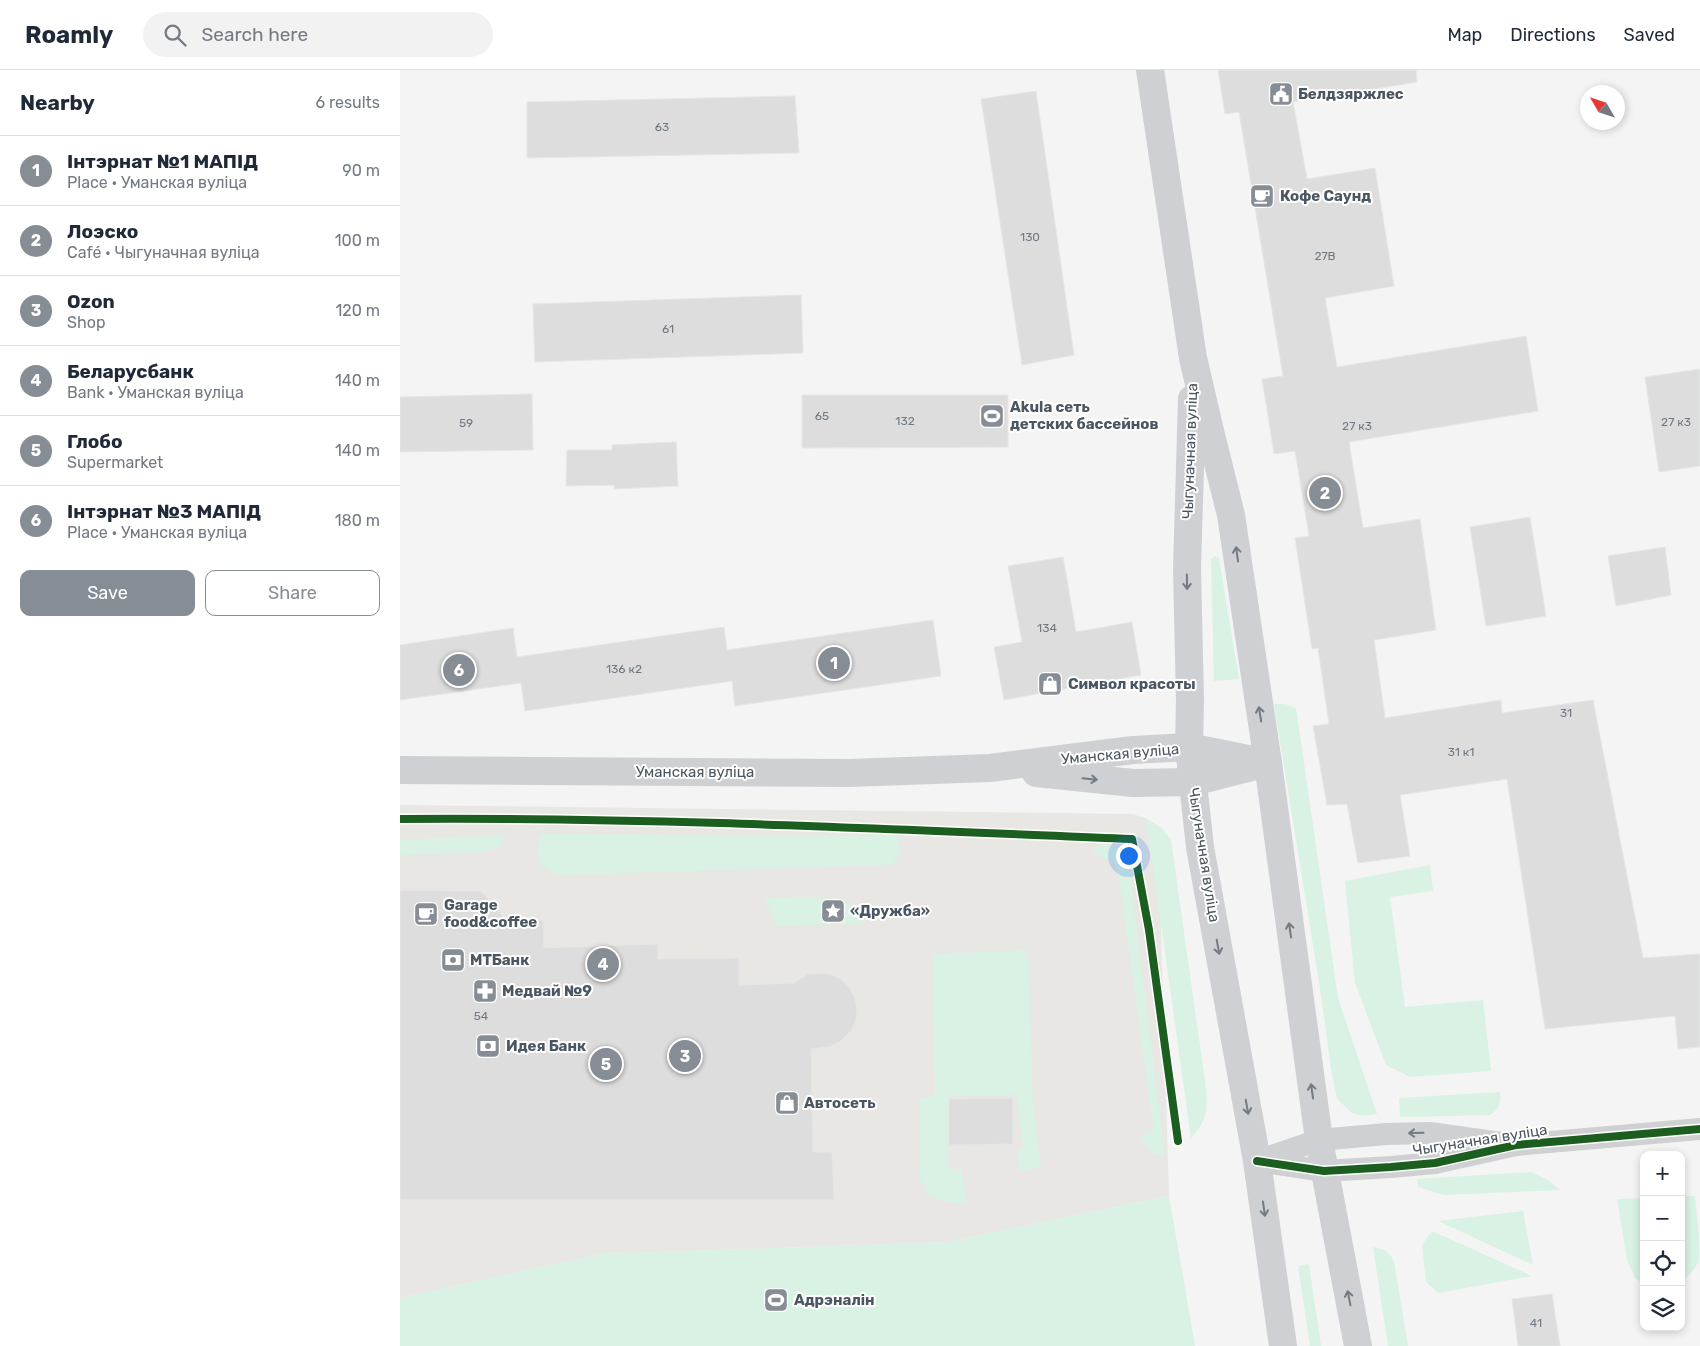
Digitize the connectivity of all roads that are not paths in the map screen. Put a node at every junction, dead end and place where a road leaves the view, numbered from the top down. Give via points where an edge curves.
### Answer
1 (1150, 70) edge
2 (1193, 358) junction
3 (1189, 747) junction
4 (1268, 762) junction
5 (990, 768) junction
6 (400, 770) edge
7 (1193, 782) junction
8 (1700, 1129) edge
9 (1319, 1140) junction
10 (1516, 1146) junction
11 (1257, 1161) junction
12 (1324, 1171) junction
13 (1283, 1346) edge
14 (1358, 1346) edge

1 - 2 main road, Чыгуначная вуліца
2 -> 3 main road, Чыгуначная вуліца via 1187,570
4 -> 2 main road, Чыгуначная вуліца via 1231,515
3 - 4 main road, Уманская вуліца
3 - 5 main road, Уманская вуліца via 1133,750
3 - 7 main road, Чыгуначная вуліца
4 - 7 main road, Уманская вуліца
9 -> 4 main road, Чыгуначная вуліца
5 - 6 main road, Уманская вуліца via 848,772
5 -> 7 main road, Уманская вуліца via 1133,783
7 -> 11 main road, Чыгуначная вуліца via 1200,847
8 - 10 street, Чыгуначная вуліца
10 -> 9 street, Чыгуначная вуліца via 1430,1133
9 - 11 street
9 - 12 main road, Чыгуначная вуліца
10 - 12 street, Чыгуначная вуліца via 1435,1163
11 - 12 street
11 -> 13 main road, Чыгуначная вуліца
14 -> 12 main road, Чыгуначная вуліца

